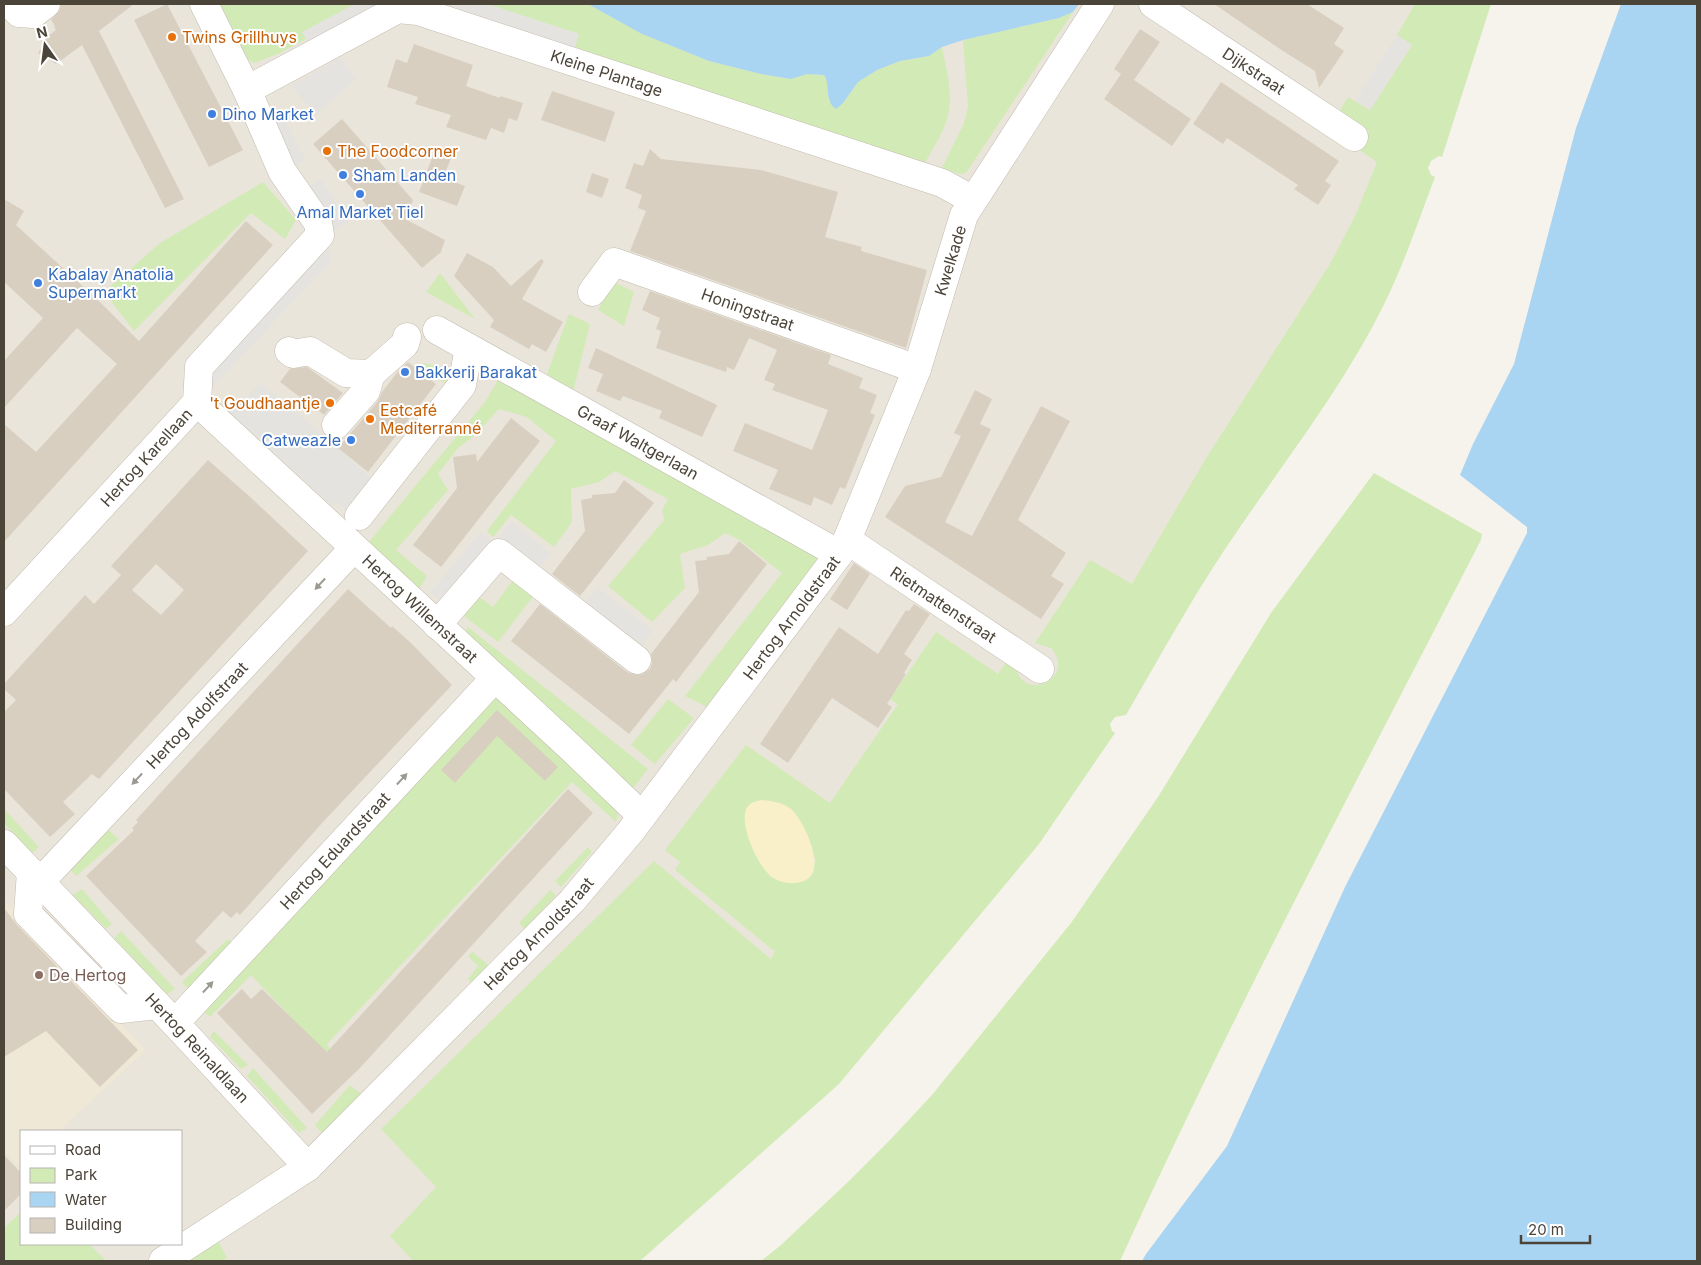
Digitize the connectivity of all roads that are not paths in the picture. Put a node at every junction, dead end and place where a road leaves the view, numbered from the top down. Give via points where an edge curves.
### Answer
1 (10, 4) edge
2 (46, 4) edge
3 (204, 4) edge
4 (1100, 4) edge
5 (1153, 4) edge
6 (247, 90) junction
7 (1354, 137) dead end
8 (973, 200) junction
9 (592, 292) dead end
10 (437, 330) dead end
11 (407, 337) dead end
12 (469, 348) junction
13 (289, 351) dead end
14 (917, 369) junction
15 (371, 374) junction
16 (197, 402) junction
17 (336, 425) dead end
18 (359, 516) dead end
19 (843, 547) junction
20 (354, 548) junction
21 (4, 612) edge
22 (437, 625) junction
23 (637, 660) dead end
24 (1040, 670) dead end
25 (495, 678) junction
26 (642, 816) junction
27 (4, 844) edge
28 (35, 877) junction
29 (166, 1014) junction
30 (308, 1167) junction
31 (164, 1261) edge

1 - 2 street via 19,13 26,14 33,14
3 - 6 street
4 - 8 street, Kwelkade
5 - 7 street, Dijkstraat
6 - 8 street, Kleine Plantage via 398,10 418,11 942,183
6 - 16 street, Hertog Karellaan via 282,171 318,223 320,235 199,366
8 - 14 street, Kwelkade via 964,215
9 - 14 street, Honingstraat via 614,262
10 - 12 street, Graaf Waltgerlaan
11 - 15 street via 405,344
12 - 18 street via 462,385
12 - 19 street, Graaf Waltgerlaan
13 - 15 street via 293,354 310,351 346,372
14 - 19 street, Kwelkade
15 - 17 street via 366,391
16 - 20 street, Hertog Willemstraat
16 - 21 street, Hertog Karellaan
19 - 24 street, Rietmattenstraat
19 - 26 street, Hertog Arnoldstraat
20 - 22 street, Hertog Willemstraat
20 -> 28 street, Hertog Adolfstraat
22 - 23 street via 499,553
22 - 25 street, Hertog Willemstraat
25 - 26 street, Hertog Willemstraat
29 -> 25 street, Hertog Eduardstraat
26 - 30 street, Hertog Arnoldstraat via 572,901
27 - 28 street, Hertog Reinaldlaan
28 - 29 street, Hertog Reinaldlaan
29 - 30 street, Hertog Reinaldlaan
30 - 31 street, Hertog Arnoldstraat

